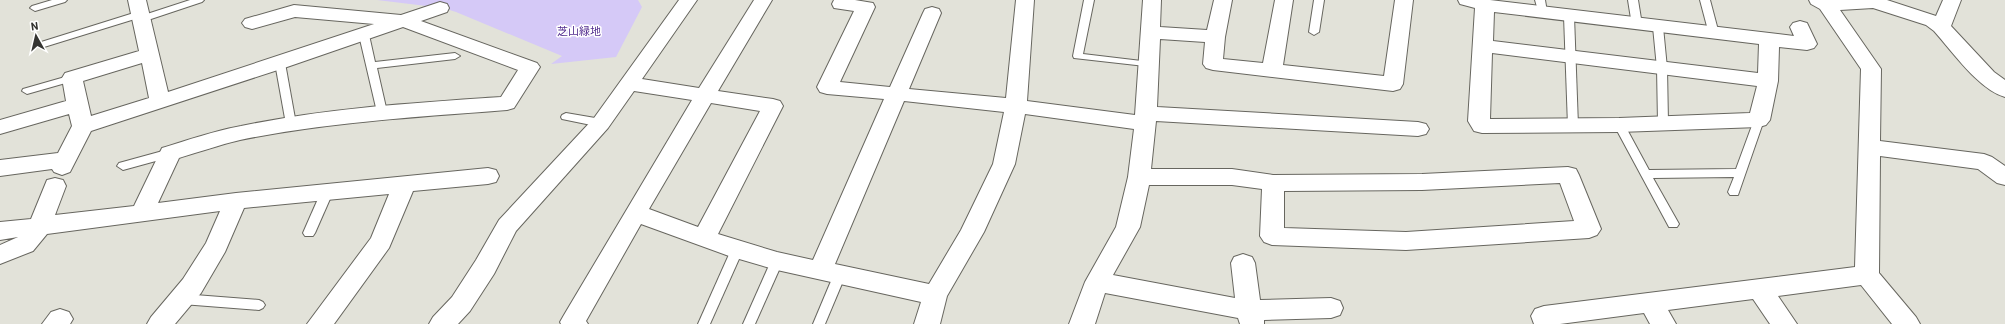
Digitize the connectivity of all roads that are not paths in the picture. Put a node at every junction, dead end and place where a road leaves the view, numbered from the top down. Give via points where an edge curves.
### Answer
1 (62, 0) edge
2 (199, 0) edge
3 (688, 0) edge
4 (764, 0) edge
5 (1025, 0) edge
6 (1089, 0) edge
7 (1152, 0) edge
8 (1223, 0) edge
9 (1284, 0) edge
10 (1319, 0) edge
11 (1404, 0) edge
12 (1633, 0) edge
13 (1705, 0) edge
14 (1952, 0) edge
15 (1859, 1) edge
16 (1822, 2) edge
17 (1485, 3) edge
18 (841, 4) dead end
19 (1541, 6) edge
20 (35, 8) dead end
21 (440, 8) dead end
22 (140, 11) edge
23 (932, 13) dead end
24 (1568, 16) junction
25 (404, 21) junction
26 (252, 23) dead end
27 (1637, 24) junction
28 (1658, 27) junction
29 (1800, 27) dead end
30 (1941, 27) junction
31 (1150, 32) junction
32 (1314, 32) dead end
33 (1714, 34) junction
34 (364, 35) junction
35 (1214, 37) junction
36 (1770, 40) junction
37 (41, 46) dead end
38 (1484, 46) junction
39 (150, 54) junction
40 (455, 56) dead end
41 (1570, 56) junction
42 (280, 63) junction
43 (1150, 65) junction
44 (372, 66) junction
45 (1662, 68) junction
46 (1272, 71) junction
47 (72, 78) junction
48 (1768, 81) junction
49 (629, 84) junction
50 (2005, 90) edge
51 (27, 91) dead end
52 (897, 94) junction
53 (704, 96) junction
54 (160, 100) junction
55 (77, 105) junction
56 (1016, 106) junction
57 (382, 112) junction
58 (566, 117) dead end
59 (1145, 118) junction
60 (1759, 120) junction
61 (601, 123) junction
62 (1663, 123) junction
63 (291, 124) junction
64 (1620, 125) junction
65 (83, 126) junction
66 (1573, 126) junction
67 (0, 127) edge
68 (1418, 129) dead end
69 (1869, 147) junction
70 (170, 153) junction
71 (123, 166) dead end
72 (0, 168) edge
73 (61, 171) junction
74 (1740, 173) junction
75 (1646, 174) junction
76 (488, 176) dead end
77 (1139, 177) junction
78 (2005, 177) edge
79 (1273, 183) junction
80 (404, 185) junction
81 (327, 192) junction
82 (1734, 192) dead end
83 (236, 201) junction
84 (142, 213) junction
85 (635, 213) junction
86 (1673, 224) dead end
87 (39, 226) junction
88 (0, 231) edge
89 (309, 233) dead end
90 (704, 238) junction
91 (737, 250) junction
92 (0, 255) edge
93 (777, 261) junction
94 (1243, 263) dead end
95 (830, 272) junction
96 (1867, 275) junction
97 (1097, 282) junction
98 (1760, 290) junction
99 (935, 295) junction
100 (181, 299) junction
101 (1650, 302) junction
102 (259, 305) dead end
103 (1332, 308) dead end
104 (1251, 317) edge
105 (160, 324) edge
106 (320, 324) edge
107 (442, 324) edge
108 (574, 324) edge
109 (704, 324) edge
110 (749, 324) edge
111 (819, 324) edge
112 (927, 324) edge
113 (1082, 324) edge
114 (1547, 324) edge
115 (1663, 324) edge
116 (1784, 324) edge
117 (1907, 324) edge

1 - 20 lane
2 - 22 lane
3 - 49 street
4 - 53 street
5 - 56 street
6 - 43 lane via 1078,56
7 - 31 street
8 - 35 street
9 - 46 street
10 - 32 lane
11 - 46 street via 1393,84
12 - 27 lane
13 - 33 lane
14 - 30 street
15 - 16 street
15 - 30 street via 1874,2 1933,21
16 - 69 street via 1871,68
17 - 19 street
17 - 38 street
18 - 52 street via 866,7 826,87
19 - 24 street
21 - 25 street
22 - 37 lane
22 - 39 street
23 - 52 street
24 - 27 street
24 - 41 lane
25 - 26 street via 294,11
25 - 34 street
25 - 57 street via 530,67 507,103
27 - 28 street
28 - 33 street
28 - 45 lane
29 - 36 street via 1807,44
30 - 50 street via 1987,77
31 - 35 street
31 - 43 street
33 - 36 street
34 - 42 street
34 - 44 lane
35 - 46 street via 1212,64
36 - 48 street
38 - 41 street
38 - 66 street via 1479,121 1482,126
39 - 47 street
39 - 54 street
40 - 44 lane
41 - 45 street
41 - 66 lane
42 - 54 street
42 - 63 lane
43 - 59 street
44 - 57 lane
45 - 48 street
45 - 62 lane
47 - 51 lane
47 - 55 street
48 - 60 street
49 - 53 street
49 - 61 street
52 - 56 street
52 - 95 street
53 - 85 street
53 - 90 street via 773,106
54 - 65 street
55 - 65 street
55 - 67 street
56 - 59 street
56 - 99 street via 1004,164 972,232
57 - 63 street
58 - 61 lane
59 - 68 street
59 - 77 street
60 - 62 street
60 - 74 lane
61 - 107 street via 508,226 461,304
62 - 64 street
63 - 70 street via 239,133
64 - 66 street
64 - 75 lane
65 - 73 street
69 - 78 street via 1984,162
69 - 96 street
70 - 71 lane
70 - 84 street
72 - 73 street
73 - 87 street
74 - 75 lane
74 - 82 lane
75 - 86 lane
76 - 80 street
77 - 79 street via 1232,177
77 - 97 street via 1128,227
79 - 79 street via 1422,182 1568,175 1589,229 1406,241 1272,236
80 - 81 street
80 - 106 street via 381,242
81 - 83 street
81 - 89 lane
83 - 84 street
83 - 100 street via 217,246
84 - 87 street
85 - 90 street
85 - 108 street
87 - 88 street
87 - 92 street via 25,245
90 - 91 street
91 - 93 street
91 - 109 lane
93 - 95 street
93 - 110 lane
94 - 104 street
95 - 99 street
95 - 111 lane
96 - 98 street
96 - 117 street
97 - 104 street
97 - 113 street
98 - 101 street
98 - 116 street
99 - 112 street
100 - 102 lane
100 - 105 street
101 - 114 street via 1544,316
101 - 115 street
103 - 104 street

